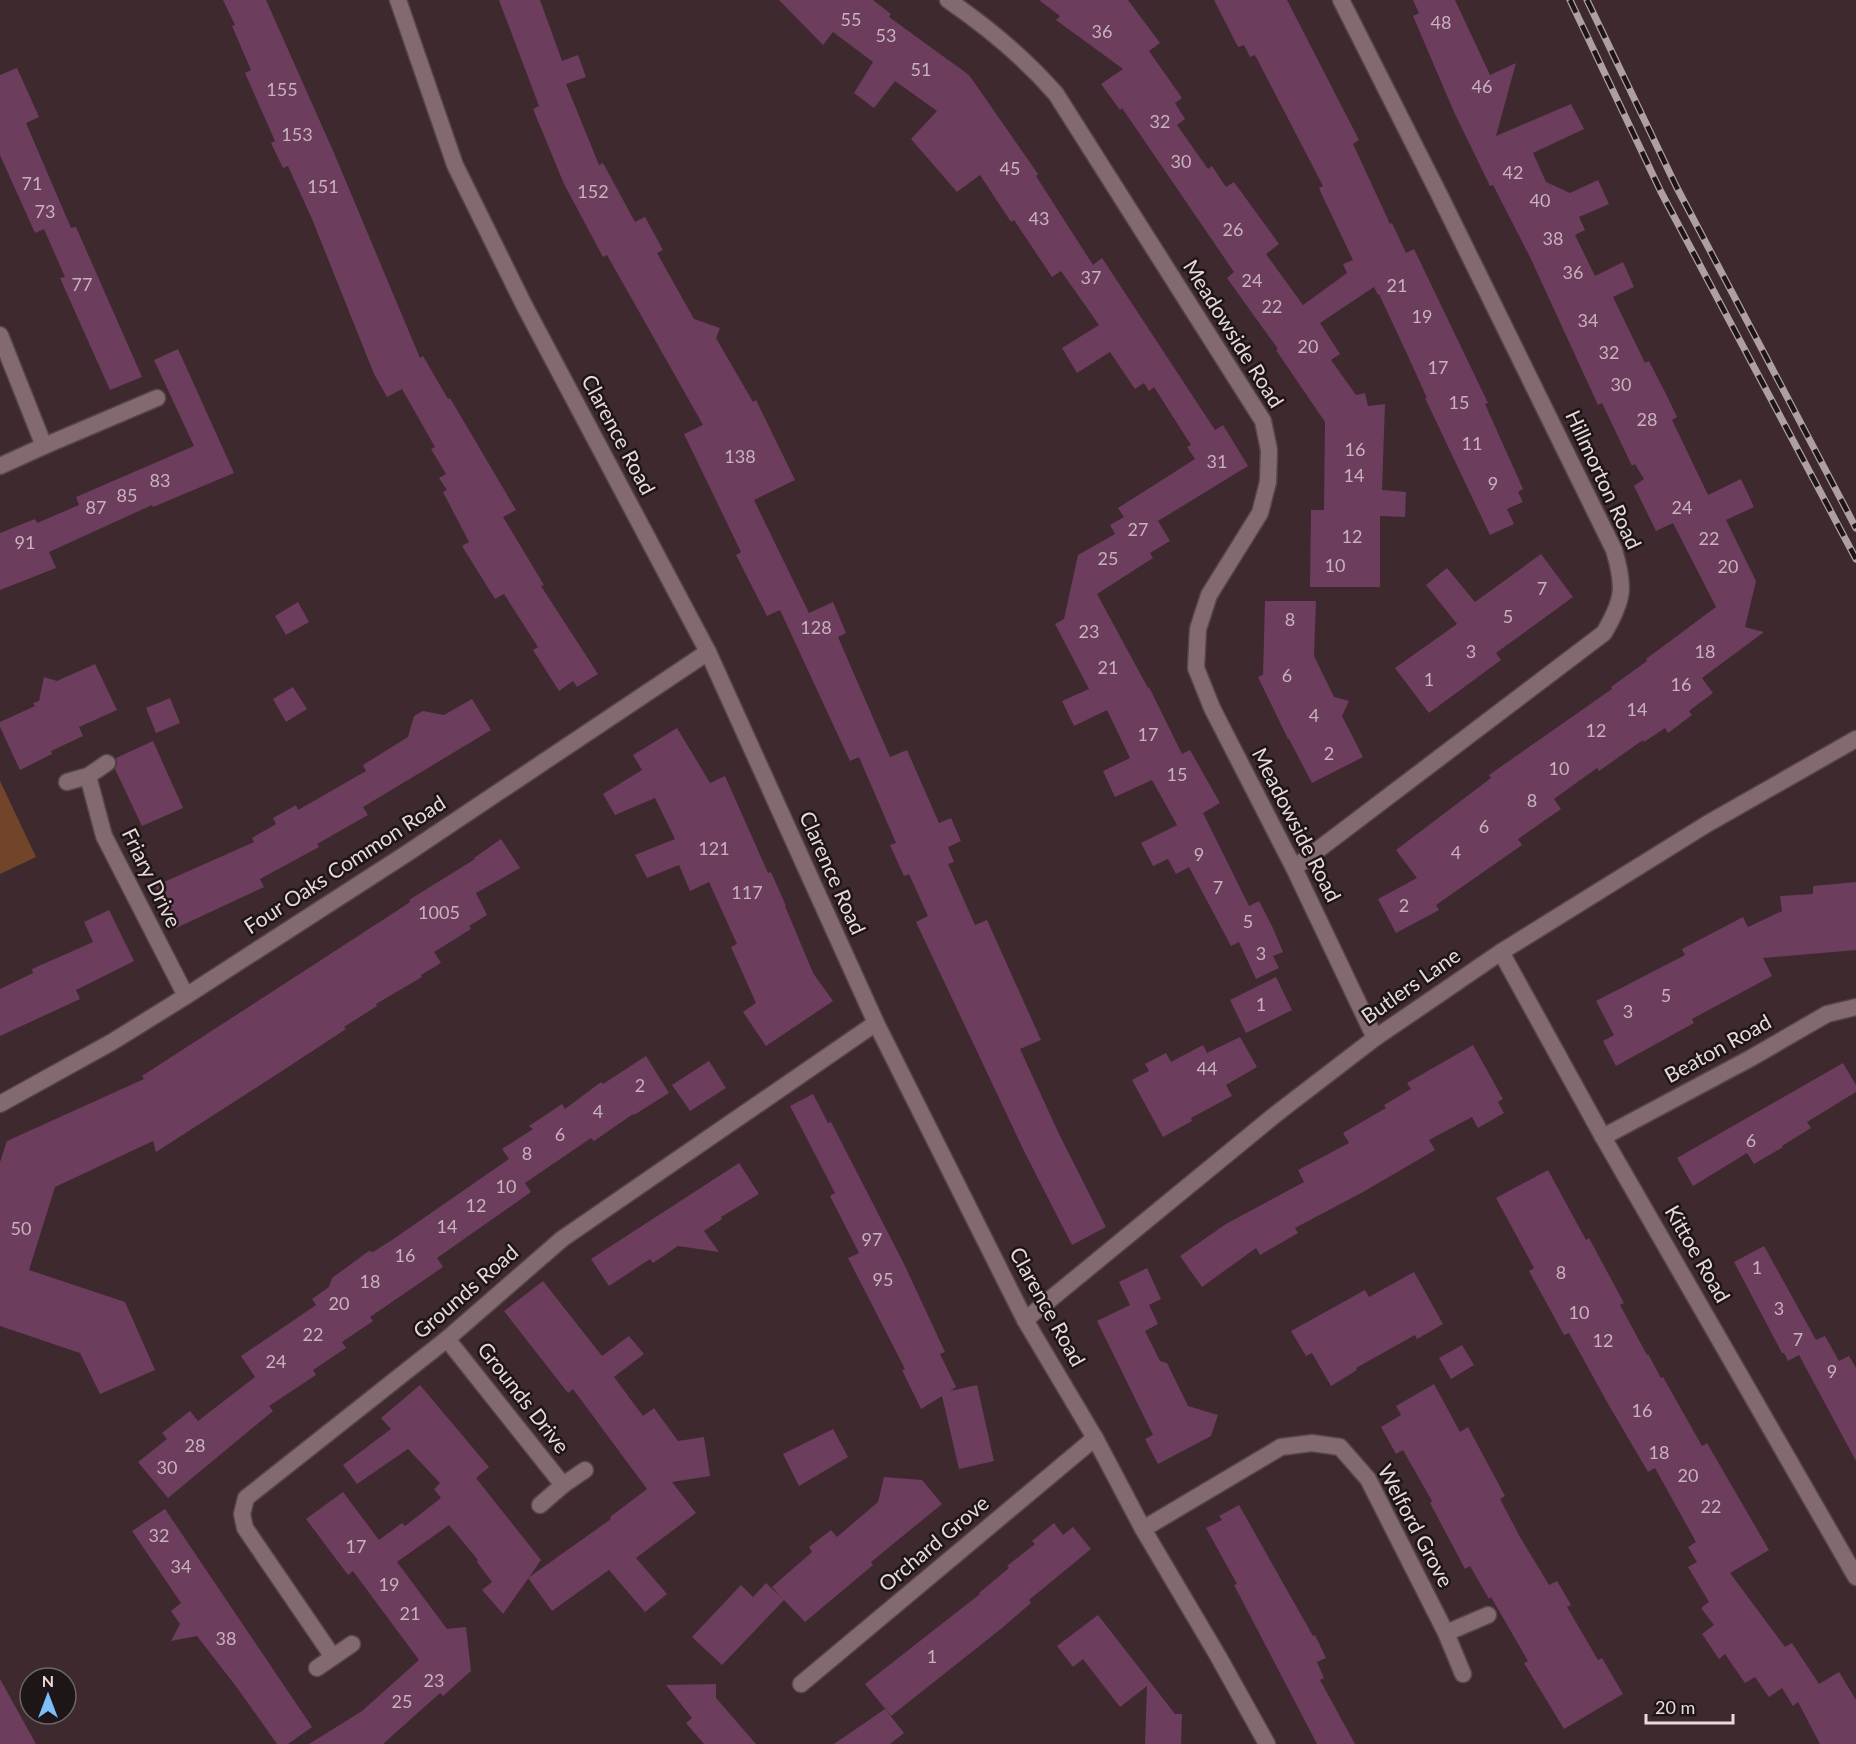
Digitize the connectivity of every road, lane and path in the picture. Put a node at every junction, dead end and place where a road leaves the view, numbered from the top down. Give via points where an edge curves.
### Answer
1 (398, 0) edge
2 (948, 0) edge
3 (1341, 0) edge
4 (0, 335) edge
5 (157, 398) dead end
6 (44, 446) junction
7 (0, 466) edge
8 (708, 652) junction
9 (1856, 739) edge
10 (107, 763) dead end
11 (88, 776) junction
12 (67, 782) dead end
13 (1294, 868) junction
14 (1501, 952) junction
15 (186, 996) junction
16 (1856, 1007) edge
17 (876, 1023) junction
18 (1375, 1038) junction
19 (0, 1104) edge
20 (1604, 1137) junction
21 (1025, 1320) junction
22 (447, 1339) junction
23 (1095, 1438) junction
24 (585, 1470) dead end
25 (563, 1485) junction
26 (540, 1505) dead end
27 (1143, 1529) junction
28 (1856, 1577) edge
29 (1488, 1615) dead end
30 (1446, 1633) junction
31 (352, 1644) dead end
32 (333, 1657) junction
33 (317, 1668) dead end
34 (1463, 1674) dead end
35 (801, 1684) dead end
36 (1267, 1744) edge

1 - 8 street, Clarence Road via 455,165 524,305
2 - 13 street, Meadowside Road via 1007,46 1056,94 1263,421 1269,450 1263,502 1209,595 1198,629 1196,668 1212,708
3 - 13 street, Hillmorton Road via 1614,550 1622,576 1618,610 1604,633
4 - 6 street
5 - 6 street
6 - 7 street
8 - 15 street, Four Oaks Common Road
8 - 17 street, Clarence Road
9 - 14 street, Butlers Lane via 1707,824
10 - 11 street
11 - 12 street
11 - 15 street, Friary Drive via 104,836
13 - 18 street, Meadowside Road
14 - 18 street, Butlers Lane
14 - 20 street, Kittoe Road
15 - 19 street, Four Oaks Common Road
16 - 20 street, Beaton Road via 1827,1014
17 - 21 street, Clarence Road
17 - 22 street, Grounds Road via 562,1239
18 - 21 street, Butlers Lane
20 - 28 street, Kittoe Road
21 - 23 street, Clarence Road
22 - 25 street, Grounds Drive
22 - 32 street, Grounds Road via 246,1498 242,1514 245,1528
23 - 27 street, Clarence Road
23 - 35 street, Orchard Grove
24 - 25 street, Grounds Drive
25 - 26 street, Grounds Drive
27 - 30 street, Welford Grove via 1281,1448 1312,1443 1340,1448 1368,1479
27 - 36 street, Clarence Road
29 - 30 street
30 - 34 street, Welford Grove
31 - 32 street
32 - 33 street

